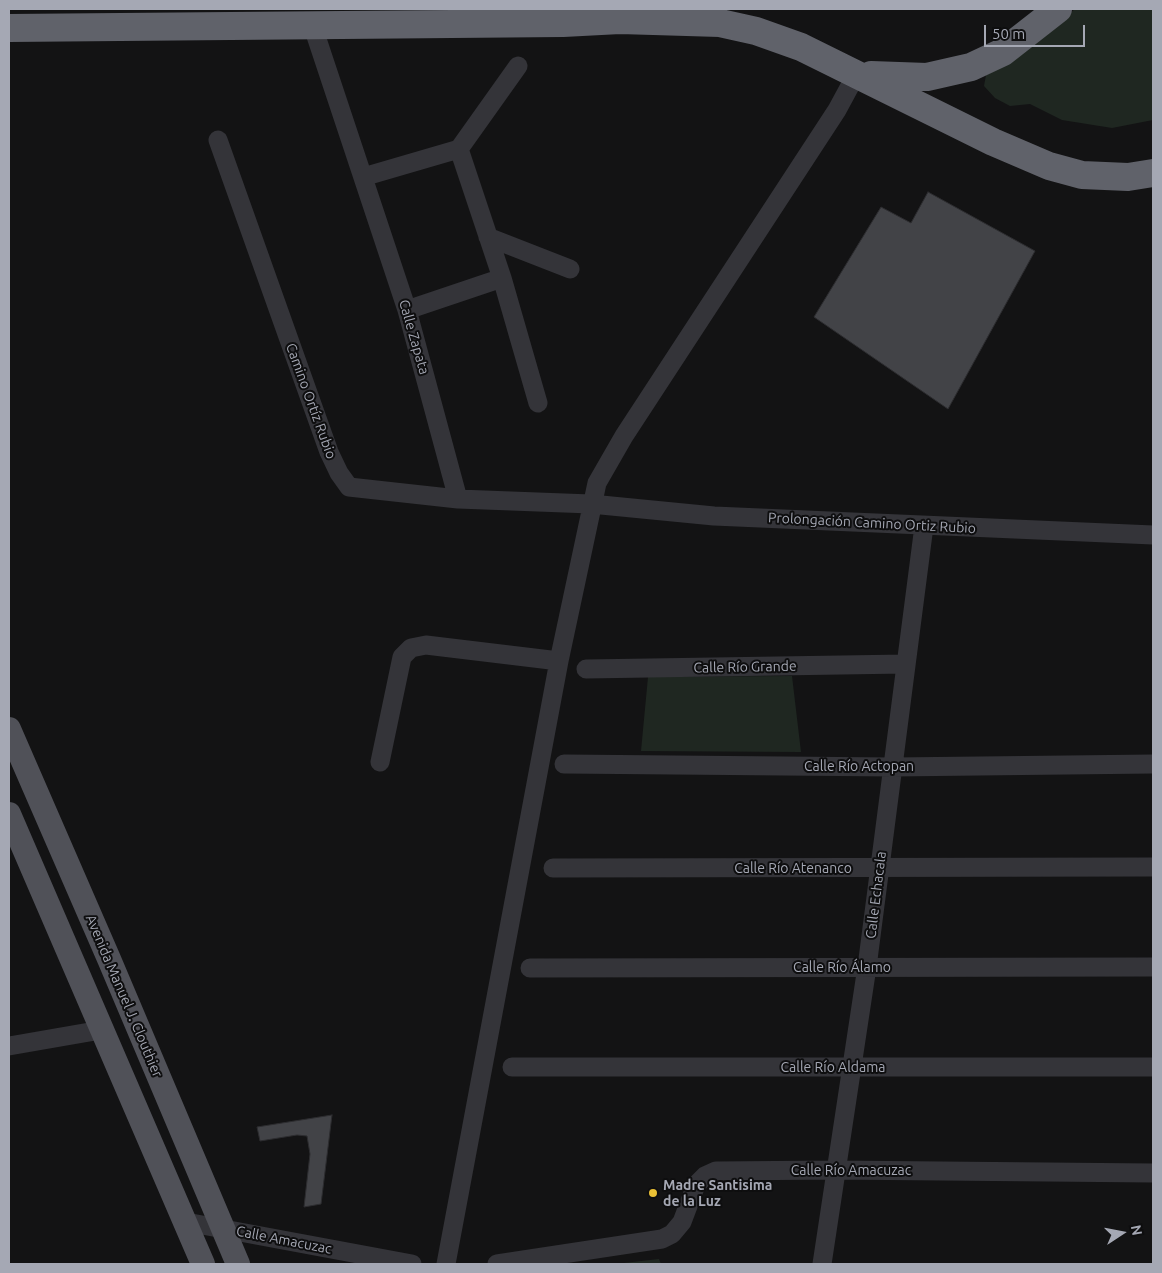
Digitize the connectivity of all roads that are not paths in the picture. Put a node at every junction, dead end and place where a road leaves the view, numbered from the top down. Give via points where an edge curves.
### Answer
1 (547, 9) edge
2 (1058, 9) edge
3 (620, 20) junction
4 (302, 24) junction
5 (9, 28) edge
6 (518, 66) dead end
7 (857, 73) junction
8 (218, 140) dead end
9 (459, 149) junction
10 (1153, 173) edge
11 (363, 177) junction
12 (488, 237) junction
13 (570, 269) dead end
14 (502, 278) junction
15 (407, 310) junction
16 (538, 403) dead end
17 (458, 499) junction
18 (591, 504) junction
19 (924, 526) junction
20 (1153, 535) edge
21 (559, 661) junction
22 (905, 664) junction
23 (586, 669) dead end
24 (9, 729) edge
25 (380, 762) dead end
26 (564, 764) dead end
27 (1153, 764) edge
28 (893, 767) junction
29 (9, 814) edge
30 (1153, 867) edge
31 (553, 868) dead end
32 (880, 868) junction
33 (867, 967) junction
34 (1153, 967) edge
35 (530, 968) dead end
36 (101, 1030) junction
37 (9, 1046) edge
38 (512, 1067) dead end
39 (852, 1067) junction
40 (1153, 1067) edge
41 (835, 1170) junction
42 (1153, 1173) edge
43 (186, 1222) junction
44 (223, 1228) junction
45 (203, 1264) edge
46 (238, 1264) edge
47 (412, 1264) edge
48 (446, 1264) edge
49 (508, 1264) edge
50 (822, 1264) edge

1 - 3 highway
2 - 7 highway via 1003,52 971,67 927,77
3 - 4 highway
3 - 7 highway via 720,23 756,31 801,47
4 - 5 highway
4 - 11 street, Calle Zapata
6 - 9 street
7 - 10 highway via 993,142 1049,166 1082,175 1128,177
7 - 18 street via 837,110 609,460
8 - 17 street, Camino Ortíz Rubio via 339,473 349,487
9 - 11 street
9 - 12 street
11 - 15 street, Calle Zapata
12 - 13 street
12 - 14 street
14 - 15 street
14 - 16 street
15 - 17 street, Calle Zapata
17 - 18 street, Camino Ortíz Rubio
18 - 19 street, Prolongación Camino Ortiz Rubio via 714,516
18 - 21 street
19 - 20 street, Prolongación Camino Ortiz Rubio
19 - 22 street, Calle Echacala
21 - 25 street via 426,645 411,648 402,657
21 - 48 street
22 - 23 street, Calle Río Grande
22 - 28 street, Calle Echacala
24 - 44 main road, Avenida Manuel J. Clouthier
26 - 28 street, Calle Río Actopan
27 - 28 street, Calle Río Actopan
28 - 32 street, Calle Echacala
29 - 36 main road
30 - 32 street, Calle Río Atenanco
31 - 32 street, Calle Río Atenanco
32 - 33 street, Calle Echacala
33 - 34 street, Calle Río Álamo
33 - 35 street, Calle Río Álamo
33 - 39 street, Calle Echacala
36 - 37 street
36 - 43 main road
38 - 39 street, Calle Río Aldama
39 - 40 street, Calle Río Aldama
39 - 41 street, Calle Echacala
41 - 42 street, Calle Río Amacuzac
41 - 49 street, Calle Río Amacuzac via 716,1171 696,1185 682,1222 672,1234 662,1239
41 - 50 street, Calle Echacala
43 - 44 street, Calle Amacuzac
43 - 45 main road
44 - 46 main road, Avenida Manuel J. Clouthier
44 - 47 street, Calle Amacuzac

